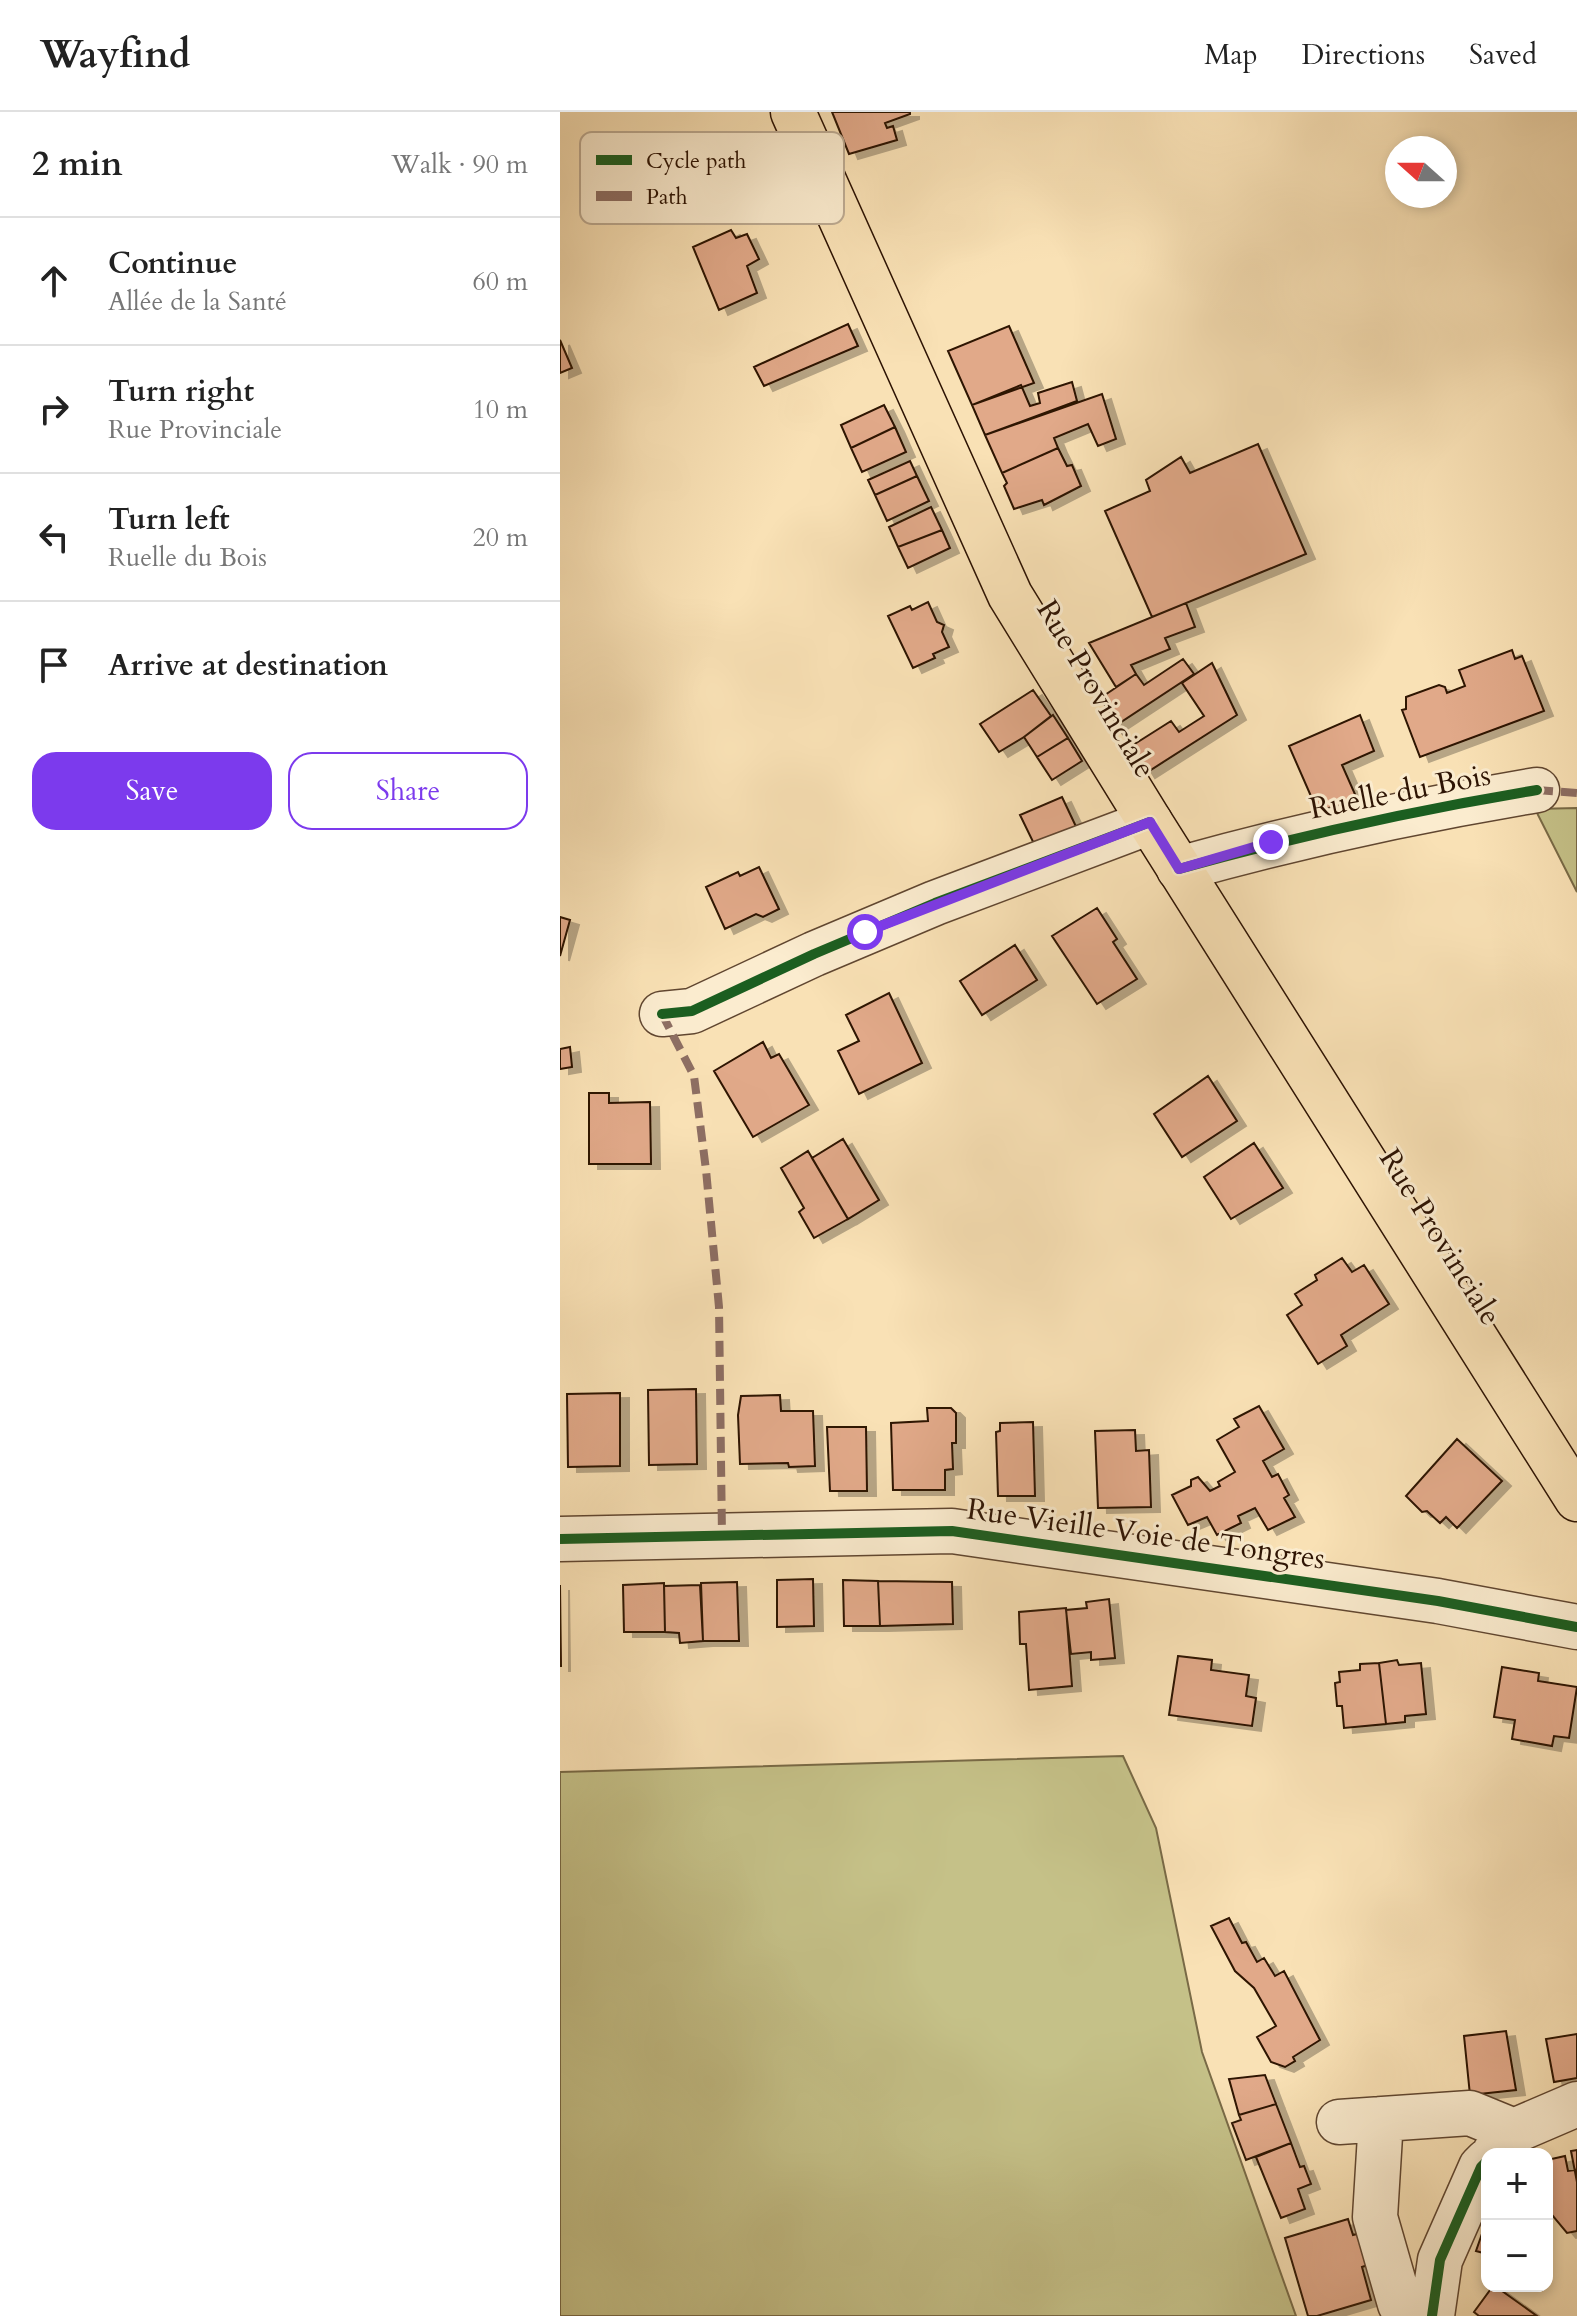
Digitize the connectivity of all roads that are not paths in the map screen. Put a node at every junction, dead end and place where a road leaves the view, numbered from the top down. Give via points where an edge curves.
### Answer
1 (793, 112) edge
2 (802, 132) edge
3 (843, 224) edge
4 (1537, 790) dead end
5 (1150, 822) junction
6 (1179, 869) junction
7 (662, 1014) dead end
8 (1577, 1499) edge
9 (560, 1539) edge
10 (1577, 1627) edge
11 (1577, 2104) edge
12 (1497, 2148) edge
13 (1500, 2148) edge
14 (1481, 2167) edge
15 (1415, 2316) edge
16 (1432, 2316) edge

1 - 2 main road, Rue Provinciale
3 - 5 main road, Rue Provinciale via 1010,595
4 - 6 street, Ruelle du Bois via 1271,842
5 - 6 main road, Rue Provinciale
5 - 7 street via 935,903 692,1011
6 - 8 main road, Rue Provinciale
9 - 10 street, Rue Vieille Voie de Tongres via 952,1531 1438,1601
11 - 13 street
12 - 15 street via 1470,2113 1360,2120 1375,2217 1400,2304
14 - 16 street via 1440,2260

